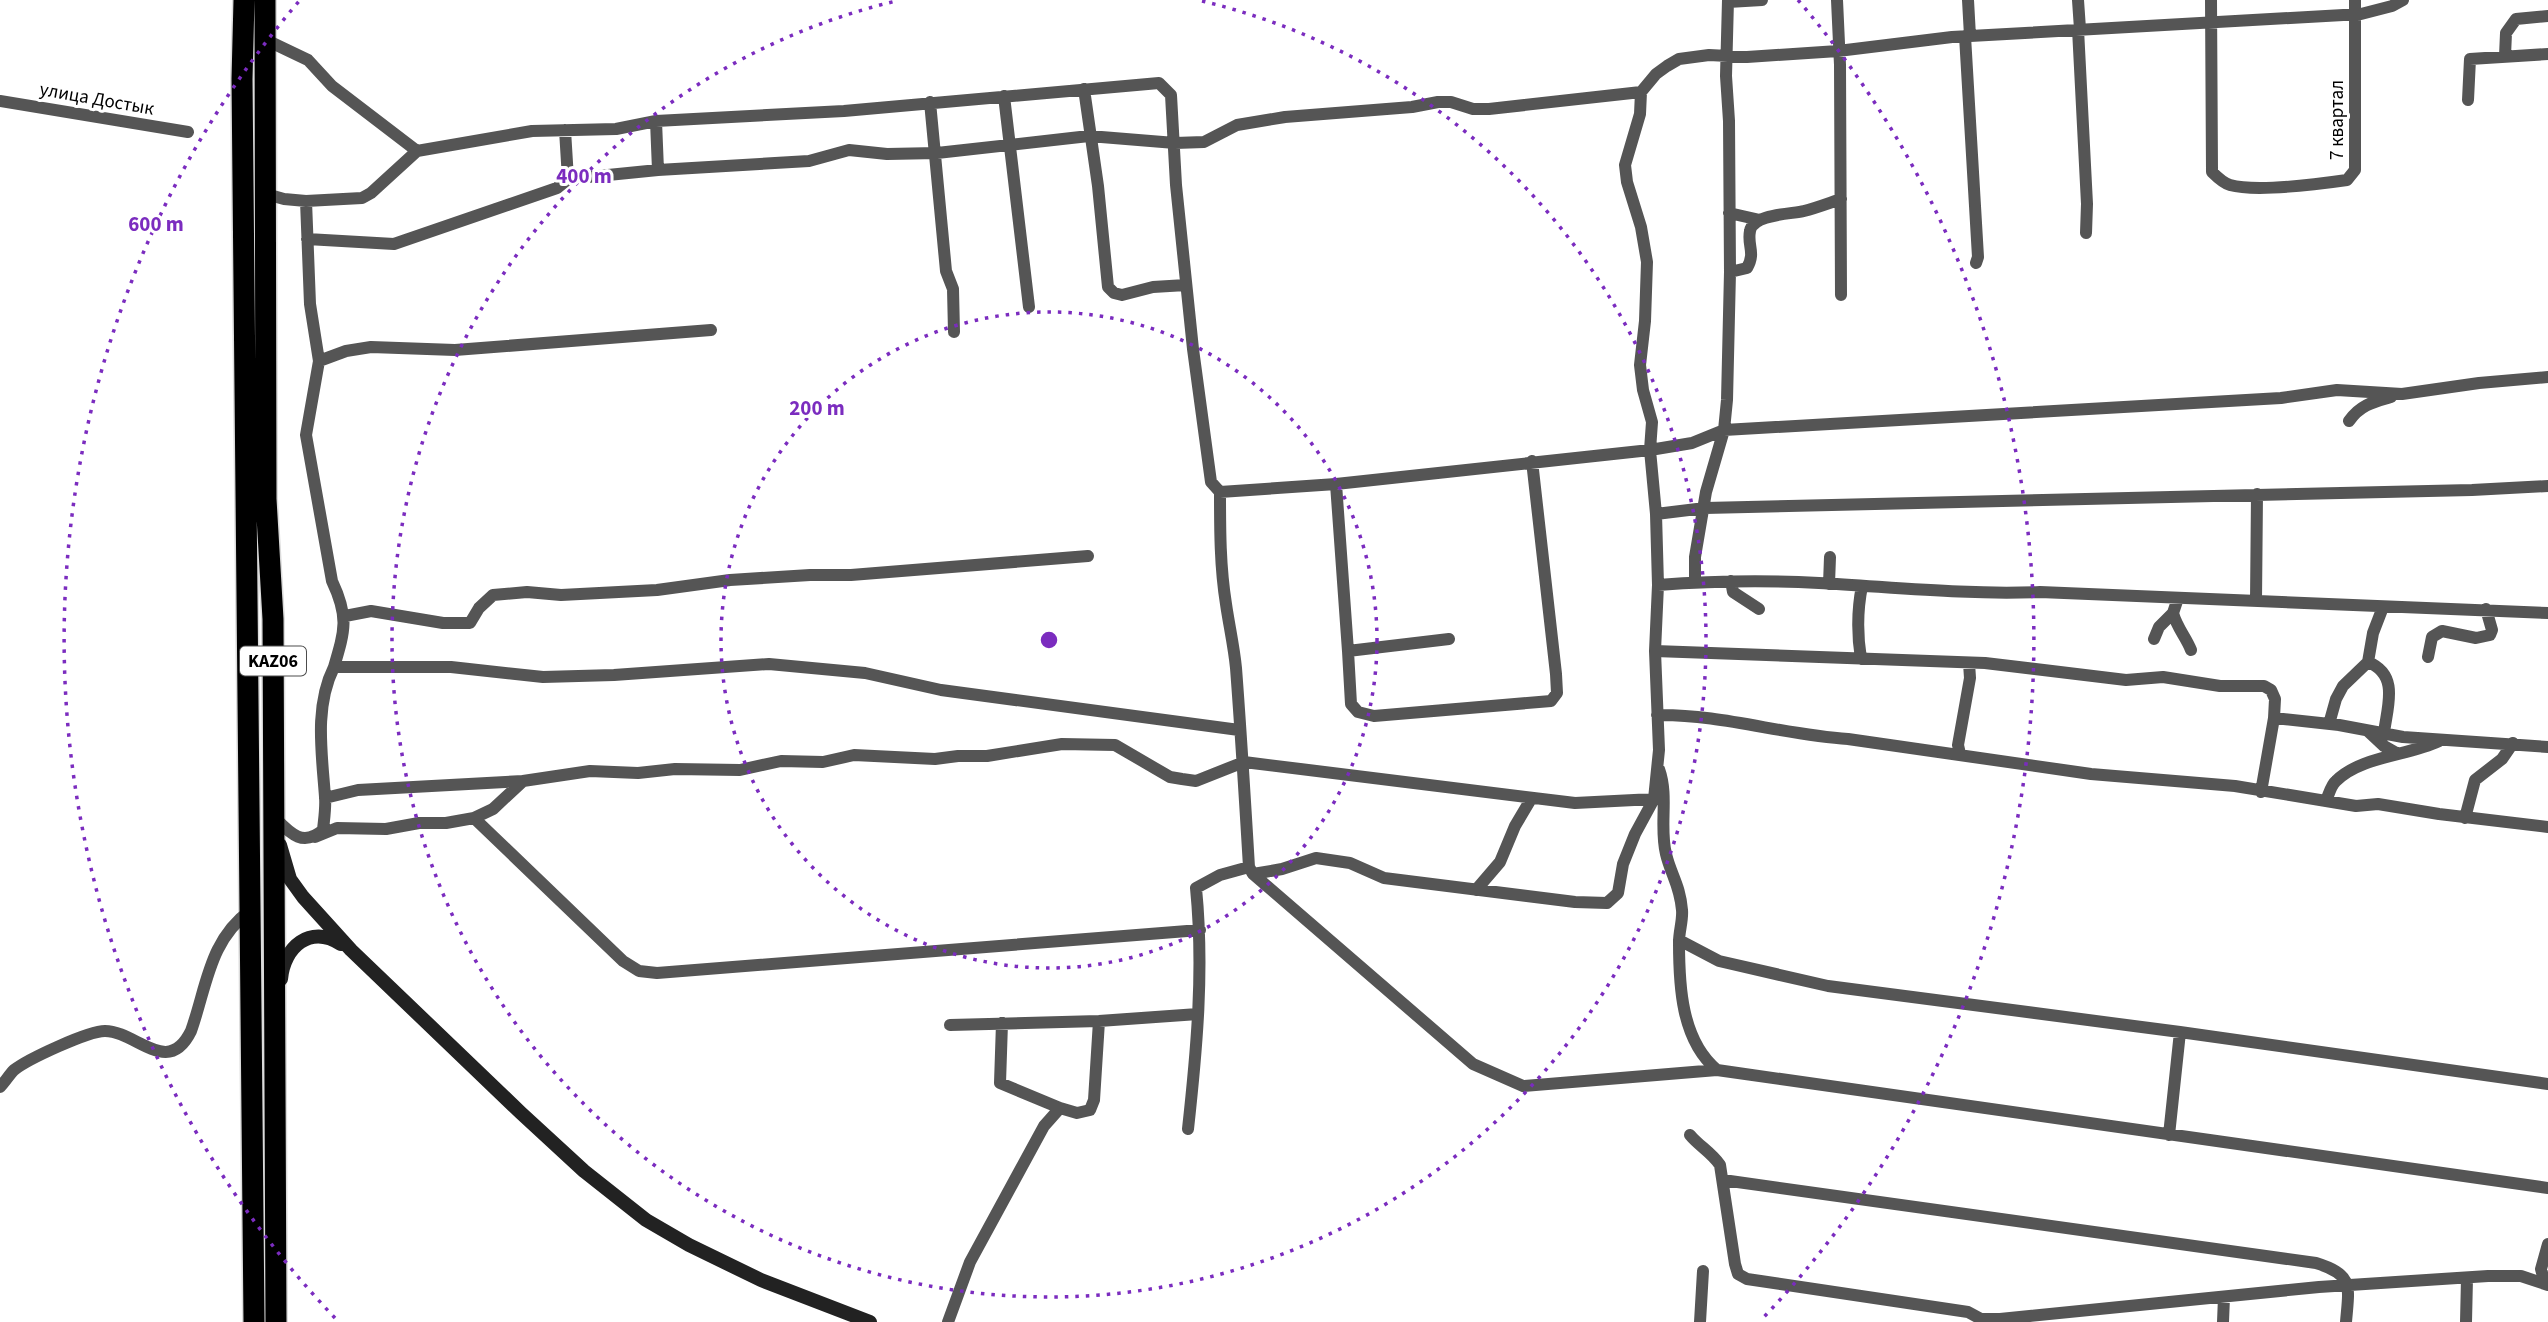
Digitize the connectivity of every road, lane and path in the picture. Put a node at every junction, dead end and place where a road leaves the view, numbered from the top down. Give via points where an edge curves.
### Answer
1 (244, 0) edge
2 (265, 0) edge
3 (1762, 0) edge
4 (1838, 0) edge
5 (1968, 0) edge
6 (2078, 0) edge
7 (2211, 0) edge
8 (2403, 0) edge
9 (1728, 1) edge
10 (2355, 7) edge
11 (2548, 16) edge
12 (2211, 22) junction
13 (2079, 29) junction
14 (1968, 36) junction
15 (264, 39) junction
16 (1838, 51) junction
17 (2548, 54) edge
18 (1727, 56) junction
19 (2505, 56) junction
20 (1084, 89) junction
21 (1641, 92) junction
22 (1004, 96) junction
23 (2468, 100) dead end
24 (0, 101) edge
25 (930, 102) junction
26 (656, 121) junction
27 (565, 131) junction
28 (188, 132) dead end
29 (1089, 136) junction
30 (1010, 144) junction
31 (1175, 144) junction
32 (416, 151) junction
33 (937, 153) junction
34 (658, 170) junction
35 (568, 179) junction
36 (266, 194) junction
37 (1841, 199) junction
38 (306, 201) junction
39 (1729, 213) junction
40 (1760, 220) junction
41 (2086, 233) dead end
42 (307, 239) junction
43 (1976, 263) dead end
44 (1730, 272) junction
45 (1186, 285) junction
46 (1841, 295) dead end
47 (1029, 307) dead end
48 (711, 330) dead end
49 (954, 331) dead end
50 (319, 361) junction
51 (2548, 377) edge
52 (2356, 391) junction
53 (2402, 394) junction
54 (1724, 430) junction
55 (1650, 450) junction
56 (1532, 461) junction
57 (1336, 484) junction
58 (2548, 486) edge
59 (1220, 492) junction
60 (2258, 494) junction
61 (1705, 508) junction
62 (1656, 514) junction
63 (1088, 556) dead end
64 (1830, 557) dead end
65 (1731, 581) junction
66 (1695, 582) junction
67 (1829, 583) junction
68 (1658, 585) junction
69 (1862, 586) junction
70 (2178, 598) junction
71 (2256, 601) junction
72 (2383, 607) junction
73 (1759, 609) dead end
74 (2486, 609) junction
75 (2173, 613) junction
76 (2548, 613) edge
77 (345, 616) junction
78 (1449, 639) dead end
79 (2154, 639) dead end
80 (2191, 650) dead end
81 (1348, 651) junction
82 (1655, 651) junction
83 (2428, 657) dead end
84 (1861, 659) junction
85 (2368, 662) junction
86 (1969, 663) junction
87 (334, 667) junction
88 (1657, 715) junction
89 (2274, 718) junction
90 (2329, 724) junction
91 (1239, 730) junction
92 (2369, 732) junction
93 (2384, 733) junction
94 (2442, 739) junction
95 (2513, 743) junction
96 (2548, 747) edge
97 (1960, 754) junction
98 (2398, 754) junction
99 (1244, 762) junction
100 (1657, 762) junction
101 (523, 781) junction
102 (2261, 792) junction
103 (326, 798) junction
104 (1531, 799) junction
105 (1654, 799) junction
106 (2326, 801) junction
107 (274, 817) junction
108 (474, 818) junction
109 (2465, 818) junction
110 (2548, 827) edge
111 (315, 837) junction
112 (1251, 870) junction
113 (1476, 890) junction
114 (251, 909) junction
115 (1200, 930) junction
116 (1679, 940) junction
117 (351, 950) junction
118 (1198, 1014) junction
119 (1099, 1021) junction
120 (276, 1023) junction
121 (1002, 1023) junction
122 (950, 1025) dead end
123 (2180, 1032) junction
124 (1717, 1070) junction
125 (2548, 1084) edge
126 (0, 1087) edge
127 (1060, 1108) junction
128 (1188, 1129) dead end
129 (1690, 1135) dead end
130 (2169, 1135) junction
131 (1723, 1180) junction
132 (2548, 1188) edge
133 (2548, 1244) edge
134 (2541, 1269) junction
135 (1703, 1270) dead end
136 (2521, 1276) junction
137 (2467, 1278) junction
138 (2547, 1284) edge
139 (2349, 1286) junction
140 (2224, 1297) junction
141 (2103, 1315) edge
142 (254, 1322) edge
143 (276, 1322) edge
144 (870, 1322) edge
145 (948, 1322) edge
146 (1700, 1322) edge
147 (2223, 1322) edge
148 (2346, 1322) edge
149 (2466, 1322) edge

1 - 114 highway, KАZ06
2 - 15 highway, KАZ06
3 - 9 street
4 - 16 street
5 - 14 street
6 - 13 street
7 - 12 street
8 - 10 street via 2392,6
9 - 18 street
10 - 12 street
10 - 12 street, 7 квартал via 2355,170 2347,180 2248,187 2227,185 2212,172
11 - 19 street via 2516,19 2506,33
12 - 13 street
13 - 14 street
13 - 41 street
14 - 16 street
14 - 43 street
15 - 32 street via 308,60 332,86
15 - 36 highway, KАZ06
16 - 18 street
16 - 37 street
17 - 19 street
18 - 21 street via 1679,60 1656,74
18 - 39 street
19 - 23 street via 2470,59
20 - 22 street
20 - 29 street
20 - 31 street via 1159,83 1171,95
21 - 31 street via 1489,109 1438,102 1284,117 1237,125 1204,142
21 - 55 street via 1640,114 1625,165 1647,262 1640,365 1652,422
22 - 25 street
22 - 30 street
24 - 28 street, улица Достык
25 - 26 street
25 - 33 street
26 - 27 street via 616,129
26 - 34 street
27 - 32 street via 532,131
27 - 35 street
29 - 30 street
29 - 31 street
29 - 45 street via 1108,288 1122,295
30 - 33 street
30 - 47 street
31 - 45 street
32 - 38 street via 362,198
33 - 34 street via 849,150 809,161
33 - 49 street
34 - 35 street
35 - 42 street via 557,188 394,243
36 - 38 street
36 - 107 highway, KАZ06 via 266,499 273,618
37 - 40 street
37 - 46 street
38 - 42 street
39 - 40 street
39 - 44 street
40 - 44 street via 1750,231 1752,258 1747,268
42 - 50 street
44 - 54 street
45 - 59 street via 1211,482
48 - 50 street via 454,350 371,347
50 - 77 street via 306,435 332,581
51 - 53 street
52 - 53 street
52 - 53 street via 2360,399 2353,415 2365,405
52 - 54 street
54 - 55 street via 1692,443
54 - 61 street
55 - 56 street
55 - 62 street
56 - 57 street
56 - 81 street via 1556,674 1557,693 1551,701 1374,716 1358,712 1351,704
57 - 59 street
57 - 81 street
58 - 60 street
59 - 91 street via 1219,540 1236,668
60 - 61 street
60 - 71 street
61 - 62 street
61 - 66 street
62 - 68 street
63 - 77 street via 730,580 656,590 493,595 470,624 370,611
64 - 67 street
65 - 66 street
65 - 67 street
65 - 73 street via 1732,592
66 - 68 street
67 - 69 street
68 - 82 street
69 - 70 street
69 - 84 street via 1857,632
70 - 71 street
70 - 75 street
71 - 72 street
72 - 74 street
72 - 85 street
74 - 76 street
74 - 83 street via 2490,635 2476,638 2442,631 2432,637
75 - 79 street
75 - 80 street
77 - 87 street
78 - 81 street
82 - 84 street
82 - 88 street
84 - 86 street
85 - 90 street via 2343,686
85 - 93 street via 2383,672 2390,685
86 - 89 street via 2126,680 2163,677 2220,686 2264,686 2275,699
86 - 97 street
87 - 91 street via 451,667 543,677 769,664 865,673 941,690
87 - 103 street via 321,718
88 - 97 street
88 - 100 street
89 - 90 street
89 - 102 street
90 - 92 street
91 - 99 street
92 - 93 street
92 - 98 street
93 - 94 street
94 - 95 street
94 - 98 street
95 - 96 street
95 - 109 street via 2502,759 2475,780
97 - 102 street
98 - 106 street via 2333,782
99 - 101 street via 1196,781 1170,777 1115,745 1062,744 935,760 854,755 822,762 781,761 740,770 590,771
99 - 104 street
99 - 112 street
100 - 105 street
100 - 116 street via 1665,792 1665,853 1679,886
101 - 103 street via 358,790
101 - 108 street via 493,809
102 - 106 street
103 - 111 street via 323,830
104 - 105 street via 1574,803
104 - 113 street via 1500,862
105 - 113 street via 1623,864 1618,893 1607,903
106 - 109 street
107 - 111 street via 295,836
107 - 117 main road via 290,879
107 - 120 highway, KАZ06
108 - 111 street via 386,829 337,828
108 - 115 street via 623,961 639,971
109 - 110 street
112 - 113 street via 1282,869 1316,858 1350,863 1384,878
112 - 115 street via 1220,875 1196,888
112 - 124 street via 1473,1064 1523,1086
114 - 126 street via 237,920 214,954 191,1031 173,1050 157,1051 111,1032 90,1034 14,1071
114 - 142 highway, KАZ06
115 - 118 street
116 - 123 street via 1719,961 1828,986
116 - 124 street via 1689,1031
117 - 120 main road via 325,937 299,941 282,972
117 - 144 main road via 520,1113 646,1220 761,1280
118 - 119 street
118 - 128 street
119 - 121 street
119 - 127 street via 1090,1110 1077,1113
120 - 143 highway, KАZ06
121 - 122 street
121 - 127 street via 1000,1083
123 - 125 street
123 - 130 street
124 - 130 street
127 - 145 street via 1044,1126 970,1262
129 - 131 street via 1712,1154
130 - 132 street
131 - 139 street via 2316,1262 2335,1269
131 - 141 street via 1735,1264 1738,1274 1747,1279 1968,1312 1981,1319
133 - 134 street
134 - 136 street
134 - 138 street
135 - 146 street
136 - 137 street
136 - 138 street
137 - 139 street
137 - 149 street
139 - 140 street
139 - 148 street
140 - 141 street
140 - 147 street

